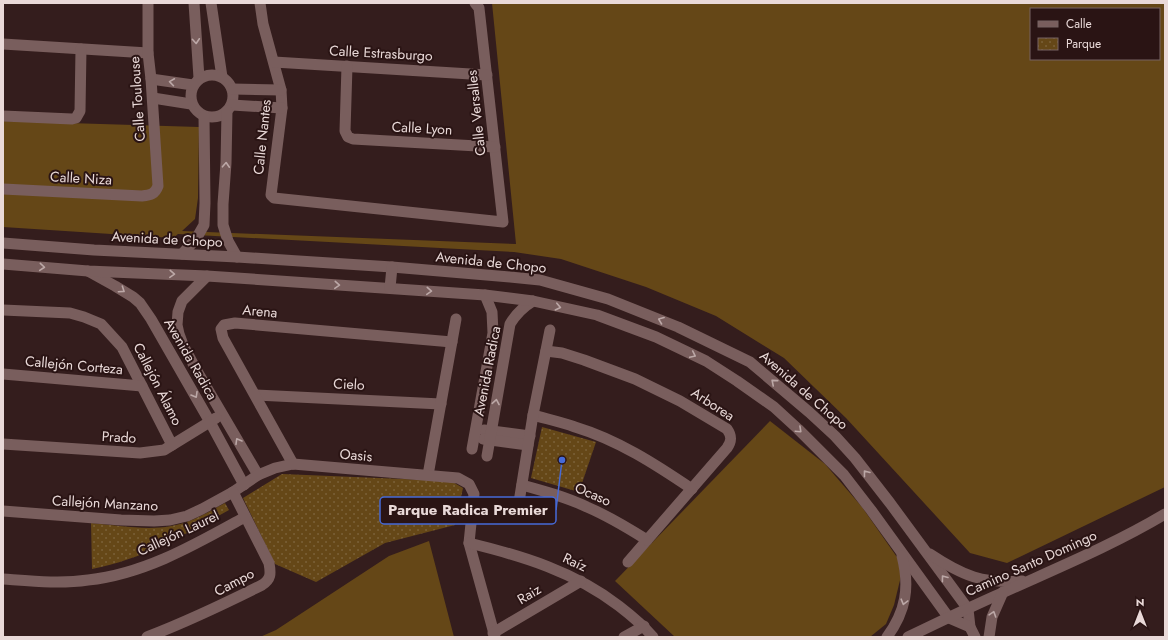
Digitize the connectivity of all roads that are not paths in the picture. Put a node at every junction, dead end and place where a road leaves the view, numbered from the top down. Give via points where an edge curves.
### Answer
1 (148, 3) edge
2 (194, 3) edge
3 (211, 3) edge
4 (260, 3) edge
5 (475, 3) edge
6 (3, 44) edge
7 (81, 50) junction
8 (148, 53) junction
9 (274, 62) junction
10 (347, 66) junction
11 (487, 75) junction
12 (222, 77) junction
13 (151, 79) junction
14 (196, 82) junction
15 (232, 89) junction
16 (281, 90) junction
17 (153, 98) junction
18 (192, 104) junction
19 (229, 108) junction
20 (282, 108) junction
21 (3, 116) edge
22 (204, 116) junction
23 (495, 147) junction
24 (3, 189) edge
25 (156, 191) joint
26 (503, 222) joint
27 (204, 225) junction
28 (223, 226) junction
29 (3, 243) edge
30 (182, 254) junction
31 (237, 257) junction
32 (3, 264) edge
33 (392, 267) junction
34 (88, 271) junction
35 (207, 276) junction
36 (390, 288) junction
37 (485, 295) junction
38 (533, 301) junction
39 (3, 310) edge
40 (456, 319) dead end
41 (550, 330) dead end
42 (452, 342) junction
43 (546, 351) junction
44 (3, 374) edge
45 (142, 386) junction
46 (256, 395) junction
47 (441, 404) junction
48 (222, 414) junction
49 (533, 415) junction
50 (210, 422) junction
51 (490, 436) junction
52 (529, 440) junction
53 (3, 444) edge
54 (172, 445) junction
55 (487, 456) dead end
56 (293, 464) junction
57 (258, 475) junction
58 (428, 475) junction
59 (244, 484) junction
60 (522, 485) junction
61 (692, 489) junction
62 (233, 492) junction
63 (519, 502) dead end
64 (3, 511) edge
65 (1165, 514) edge
66 (245, 517) junction
67 (647, 540) junction
68 (469, 543) junction
69 (901, 550) junction
70 (924, 550) junction
71 (628, 562) dead end
72 (3, 579) edge
73 (1033, 580) junction
74 (581, 581) junction
75 (1003, 592) junction
76 (968, 609) junction
77 (949, 618) junction
78 (644, 626) junction
79 (973, 632) edge
80 (494, 635) edge
81 (146, 637) edge
82 (624, 637) edge
83 (653, 637) edge
84 (886, 637) edge
85 (908, 637) edge
86 (990, 637) edge

1 - 8 street, Calle Toulouse
2 -> 14 street
3 - 12 street
4 - 9 street, Calle Nantes
5 - 11 street, Calle Versalles via 479,8
6 - 7 street
7 - 8 street
7 - 21 street via 80,111 76,118 72,120
8 - 13 street, Calle Toulouse
9 - 10 street, Calle Estrasburgo
9 - 16 street, Calle Nantes
10 - 11 street, Calle Estrasburgo
10 - 23 street, Calle Lyon via 346,131 353,140
11 - 23 street, Calle Versalles
12 - 14 street via 210,74
12 - 15 street
14 -> 13 street
13 - 17 street, Calle Toulouse
14 - 18 street via 190,94
15 - 16 street
15 - 19 street via 234,97
16 - 20 street, Calle Nantes
17 - 18 street
17 - 25 street, Calle Toulouse via 158,186
18 - 22 street via 196,111
19 - 20 street
19 - 22 street via 220,116
28 -> 19 street
20 - 26 street, Calle Nantes via 271,195 274,198
22 - 27 street
23 - 26 street, Calle Versalles
24 - 25 street, Calle Niza via 142,196 151,195
27 - 28 street
27 - 30 street
28 - 31 street
29 - 30 street, Avenida de Chopo
30 - 31 street, Avenida de Chopo
31 - 33 street, Avenida de Chopo
32 -> 34 street
33 - 36 street
70 -> 33 street, Avenida de Chopo via 855,458 835,436 750,362 678,327 608,299 574,289 540,280
34 -> 35 street
34 -> 50 street, Avenida Radica via 140,304
35 -> 36 street
35 - 48 street, Avenida Radica via 182,301 177,325 183,345
36 -> 37 street
37 - 38 street
37 - 51 street, Avenida Radica via 492,312 493,333 474,439
51 -> 38 street, Avenida Radica via 510,324 520,310
38 -> 69 street via 597,316 656,337 706,361 737,381 774,407 823,453 862,498
39 - 45 street, Callejón Álamo via 70,313 101,324 122,347
40 - 42 street
41 - 43 street
42 - 46 street, Arena via 224,325 221,328 223,338
42 - 47 street
43 - 49 street
43 - 61 street, Arborea via 562,353 635,379 680,401 727,429 731,435 727,448
44 - 45 street, Callejón Corteza
45 - 54 street, Callejón Álamo
46 - 47 street, Cielo
46 - 56 street, Arena
47 - 58 street
48 - 50 street, Prado
57 -> 48 street, Avenida Radica
49 - 52 street
49 - 61 street via 576,427 617,443 656,464
50 - 54 street, Prado
50 - 59 street, Avenida Radica
51 - 52 street
51 - 55 street, Avenida Radica
52 - 60 street
53 - 54 street, Prado via 140,453 159,452
56 - 57 street, Oasis
56 - 58 street, Oasis
57 - 59 street, Oasis
58 - 68 street, Oasis via 458,478 469,484 474,494
59 - 62 street, Callejón Manzano
60 - 63 street
60 - 67 street, Ocaso via 555,494 587,507
61 - 67 street, Arborea
62 - 64 street, Callejón Manzano via 187,516 170,520 121,520
62 - 66 street, Campo
65 - 73 street, Camino Santo Domingo via 1096,551
66 - 72 street, Callejón Laurel via 172,555 112,576 88,580
66 - 81 street, Campo via 268,563 271,572 267,581 212,610
67 - 71 street, Arborea
68 - 74 street, Raíz via 538,562
68 - 80 street
69 - 77 street
69 -> 84 street via 905,566 906,591 900,615
70 - 73 street via 943,563 982,580
76 -> 70 street, Avenida de Chopo
73 - 75 street, Camino Santo Domingo
74 - 78 street, Raíz
74 - 80 street, Raiz
75 - 76 street, Camino Santo Domingo
86 -> 75 street via 992,617
76 - 77 street, Camino Santo Domingo
76 - 79 street
77 - 79 street
77 - 85 street, Camino Santo Domingo
78 - 82 street
78 - 83 street, Raíz

